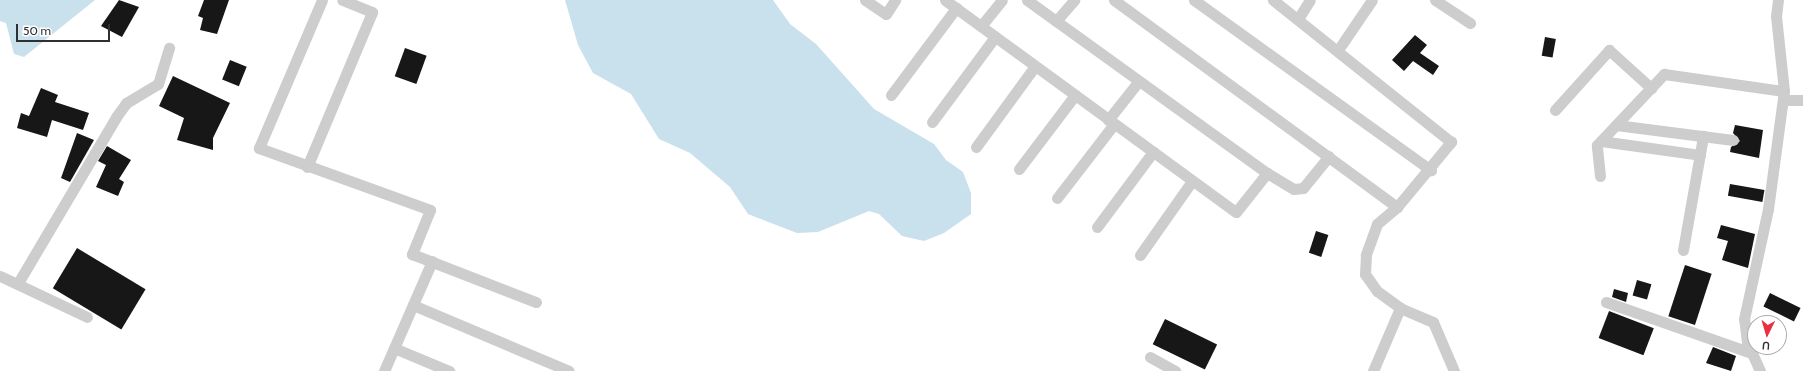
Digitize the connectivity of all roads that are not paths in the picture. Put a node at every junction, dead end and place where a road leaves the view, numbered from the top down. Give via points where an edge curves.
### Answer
1 (322, 0) edge
2 (342, 0) edge
3 (865, 0) edge
4 (895, 0) edge
5 (945, 0) edge
6 (1002, 0) edge
7 (1027, 0) edge
8 (1074, 0) edge
9 (1114, 0) edge
10 (1194, 0) edge
11 (1273, 0) edge
12 (1310, 0) edge
13 (1372, 0) edge
14 (1435, 0) edge
15 (1778, 0) edge
16 (956, 8) junction
17 (1298, 19) junction
18 (1056, 21) junction
19 (1470, 22) dead end
20 (981, 26) junction
21 (995, 37) junction
22 (169, 48) dead end
23 (1338, 50) junction
24 (1035, 66) junction
25 (1138, 82) junction
26 (1651, 88) junction
27 (891, 95) dead end
28 (1075, 95) junction
29 (1783, 95) junction
30 (1803, 100) edge
31 (1555, 110) dead end
32 (932, 122) dead end
33 (1111, 122) junction
34 (1616, 125) junction
35 (1703, 136) junction
36 (1733, 140) dead end
37 (1601, 141) junction
38 (976, 147) dead end
39 (1153, 152) junction
40 (1700, 155) junction
41 (1329, 156) junction
42 (307, 167) junction
43 (1019, 169) dead end
44 (1431, 170) junction
45 (1267, 173) junction
46 (1600, 176) dead end
47 (1192, 181) junction
48 (1057, 198) dead end
49 (1397, 207) junction
50 (1097, 227) dead end
51 (1683, 250) dead end
52 (1140, 255) dead end
53 (432, 261) junction
54 (0, 276) edge
55 (18, 283) junction
56 (536, 302) dead end
57 (1606, 302) dead end
58 (413, 305) junction
59 (1400, 308) junction
60 (88, 317) dead end
61 (1747, 332) edge
62 (394, 348) junction
63 (1747, 351) edge
64 (1753, 355) edge
65 (1150, 357) dead end
66 (384, 371) edge
67 (449, 371) edge
68 (569, 371) edge
69 (1175, 371) edge
70 (1373, 371) edge
71 (1454, 371) edge
72 (1760, 371) edge

1 - 42 street via 259,148
2 - 42 street via 372,12
3 - 4 street via 886,14
5 - 16 street
6 - 20 street
7 - 18 street
8 - 18 street
9 - 41 street
10 - 44 street
11 - 17 street
12 - 17 street
13 - 23 street
14 - 19 street
15 - 29 street via 1776,16
16 - 20 street
16 - 27 street
17 - 23 street
18 - 25 street
20 - 21 street
21 - 24 street
21 - 32 street
22 - 55 street via 158,84 126,104 116,117 59,219
23 - 44 street via 1451,142
24 - 28 street
24 - 38 street
25 - 33 street
25 - 45 street
26 - 29 street via 1664,74
26 - 31 street via 1609,50
26 - 34 street
28 - 33 street
28 - 43 street
29 - 30 street
29 - 61 street via 1768,209 1744,319
33 - 39 street
33 - 48 street
34 - 35 street
34 - 37 street
35 - 36 street
35 - 40 street
37 - 40 street
37 - 46 street via 1597,145
39 - 47 street
39 - 50 street
40 - 51 street
41 - 45 street via 1301,190
41 - 49 street
42 - 53 street via 430,210 412,254
44 - 49 street
45 - 47 street via 1236,212
47 - 52 street
49 - 59 street via 1377,224 1364,265 1365,274 1377,291
53 - 56 street
53 - 58 street
54 - 55 street
55 - 60 street
57 - 63 street
58 - 62 street
58 - 68 street
59 - 70 street
59 - 71 street via 1433,322
62 - 66 street
62 - 67 street
64 - 72 street
65 - 69 street

